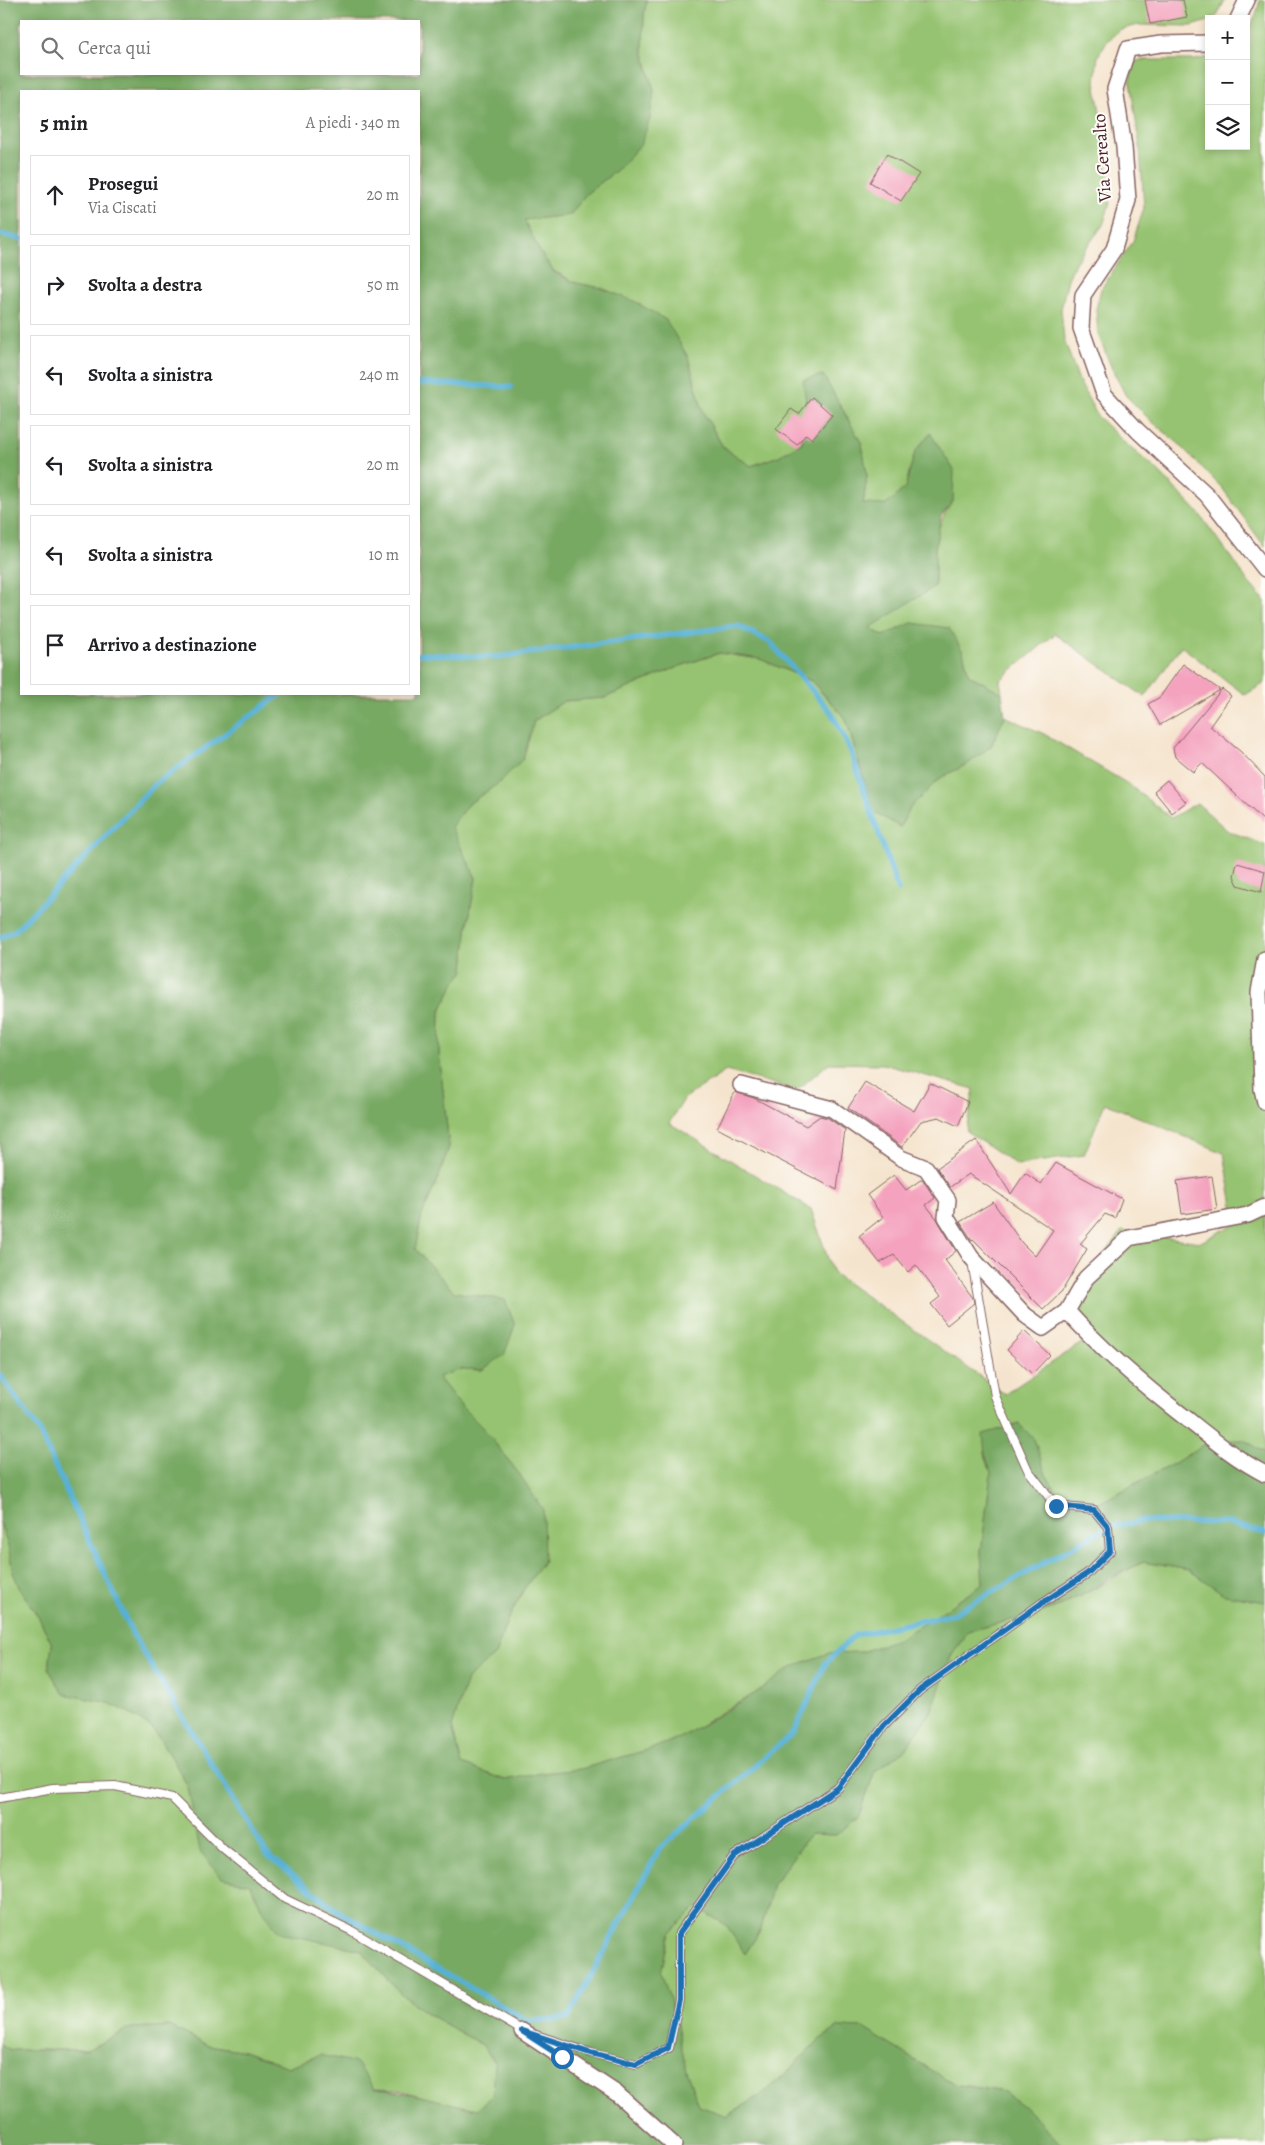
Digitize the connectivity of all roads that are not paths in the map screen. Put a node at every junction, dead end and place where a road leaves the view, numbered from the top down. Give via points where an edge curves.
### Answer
1 (1247, 0) edge
2 (1240, 15) edge
3 (1205, 43) edge
4 (1265, 569) edge
5 (1265, 959) edge
6 (741, 1085) dead end
7 (1265, 1102) edge
8 (1265, 1207) edge
9 (971, 1257) junction
10 (1067, 1311) junction
11 (1265, 1474) edge
12 (0, 1798) edge
13 (522, 2031) junction
14 (674, 2145) edge

1 - 2 street
3 - 4 street, Via Cerealto via 1161,44 1128,50 1115,89 1128,200 1114,249 1083,295 1081,328 1104,394 1138,431 1207,495
5 - 7 street via 1259,992
6 - 9 street via 832,1109 901,1158 926,1168 948,1200 946,1217
8 - 10 street via 1248,1215 1129,1238 1086,1278
9 - 10 street via 1025,1315 1043,1328
9 - 13 lane via 995,1396 1028,1470 1056,1506 1094,1510 1108,1527 1110,1551 1088,1573 920,1690 884,1726 838,1788 734,1856 679,1933 679,2000 668,2048 636,2064
10 - 11 street via 1096,1344 1162,1400 1239,1460
12 - 13 lane via 53,1788 115,1786 172,1798 223,1849 285,1899 352,1931
13 - 14 street via 616,2093

